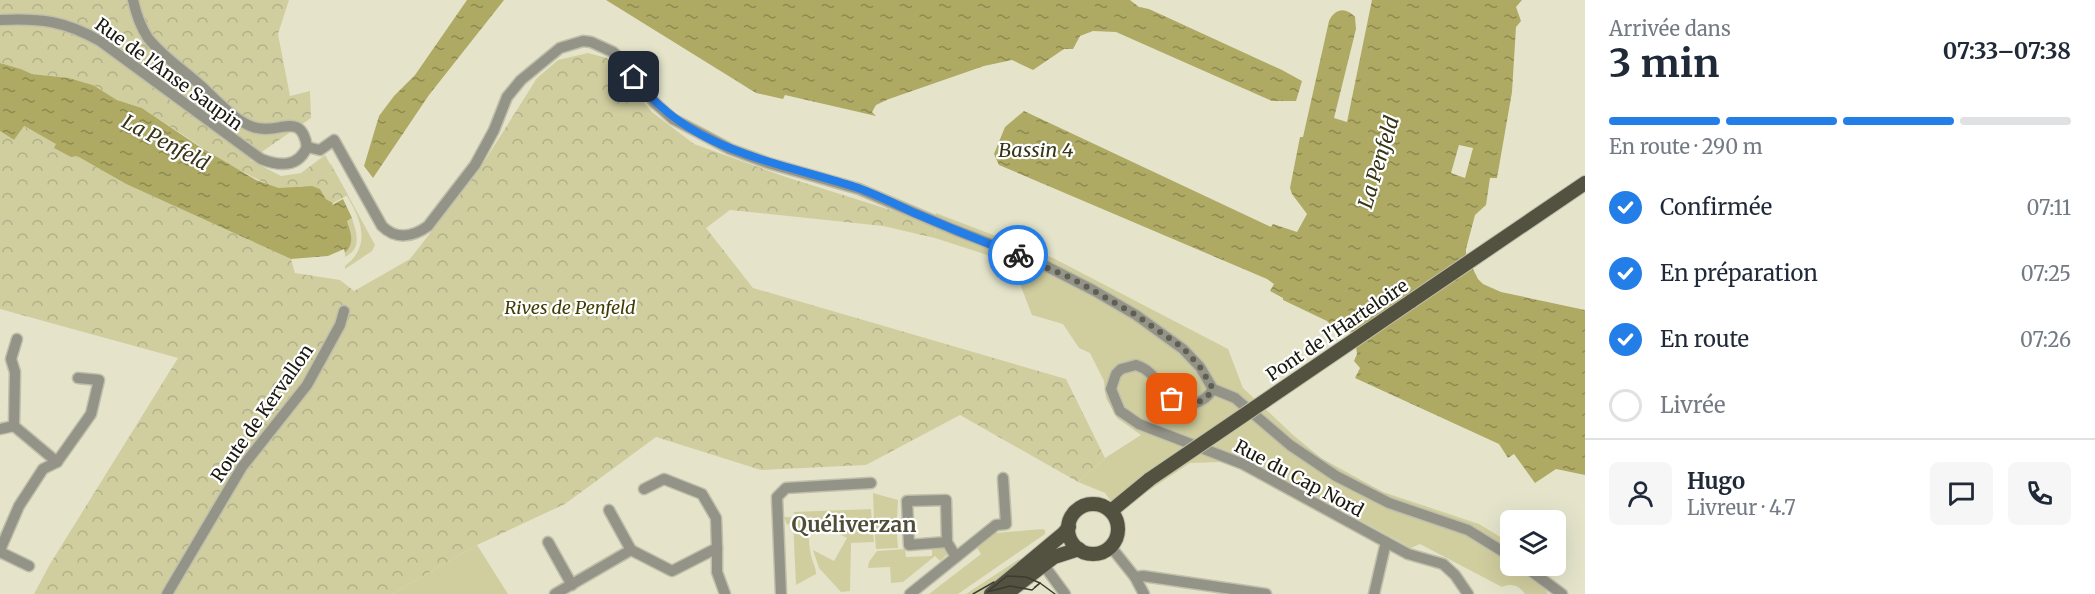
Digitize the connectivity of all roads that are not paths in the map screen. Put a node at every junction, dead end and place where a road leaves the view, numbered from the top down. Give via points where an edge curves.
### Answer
1 (133, 0) edge
2 (0, 20) edge
3 (307, 147) junction
4 (1585, 183) edge
5 (344, 311) dead end
6 (17, 339) dead end
7 (78, 378) dead end
8 (1213, 389) junction
9 (14, 426) junction
10 (0, 429) edge
11 (57, 462) junction
12 (1003, 478) dead end
13 (871, 483) dead end
14 (644, 489) dead end
15 (609, 510) dead end
16 (1111, 511) junction
17 (1068, 527) junction
18 (548, 542) dead end
19 (947, 542) junction
20 (1386, 542) junction
21 (1110, 547) junction
22 (717, 548) junction
23 (1079, 549) junction
24 (632, 550) junction
25 (1500, 550) edge
26 (0, 551) edge
27 (956, 557) junction
28 (1043, 564) junction
29 (29, 566) dead end
30 (1538, 576) edge
31 (1135, 577) junction
32 (572, 585) junction
33 (167, 594) edge
34 (555, 594) edge
35 (725, 594) edge
36 (781, 594) edge
37 (910, 594) edge
38 (991, 594) edge
39 (1006, 594) edge
40 (1065, 594) edge
41 (1144, 594) edge
42 (1266, 594) edge
43 (1374, 594) edge
44 (1468, 594) edge
45 (1562, 594) edge

1 - 3 street via 136,16 160,52 253,127 299,127
2 - 3 street, Rue de l'Anse Saupin via 45,20 78,28 261,159 289,164 302,158
3 - 8 street via 320,150 334,140 382,226 394,235 419,232 428,226 475,165 507,97 521,80 560,48 591,42 622,60 648,96 673,118 730,149 859,189 1040,263 1094,290 1183,348
4 - 16 main road, Pont de l'Harteloire, bridge via 1150,479
5 - 33 street, Route de Kervallon via 307,385 242,467
6 - 9 street via 11,358 15,372
7 - 11 street via 99,380 91,414
8 - 20 street, Rue du Cap Nord via 1208,398 1193,405 1180,403 1172,399 1151,372 1136,365 1124,367 1116,374 1112,389 1120,411 1139,424 1243,464
8 - 25 street via 1235,398 1290,445 1336,476 1389,503 1468,530
9 - 10 street
9 - 11 street
11 - 26 street via 43,469 19,506
12 - 27 street via 1006,524 996,525
13 - 36 street via 786,488 777,497
14 - 22 street via 664,479 702,494 716,518
15 - 24 street
16 - 17 main road via 1088,505 1074,513
16 - 21 main road via 1118,529
17 - 23 main road via 1071,540
17 - 38 main road
18 - 32 street
19 - 19 street via 946,500 907,501 909,544
19 - 27 street
20 - 43 street
20 - 44 street, Rue du Cap Nord via 1418,558 1443,564
21 - 23 main road via 1095,554
21 - 31 street
22 - 24 street via 672,571
22 - 35 street via 717,572
23 - 28 main road
24 - 32 street
26 - 29 street
27 - 37 street
28 - 39 main road
28 - 40 street
30 - 45 street
31 - 41 street
31 - 42 street
32 - 34 street

